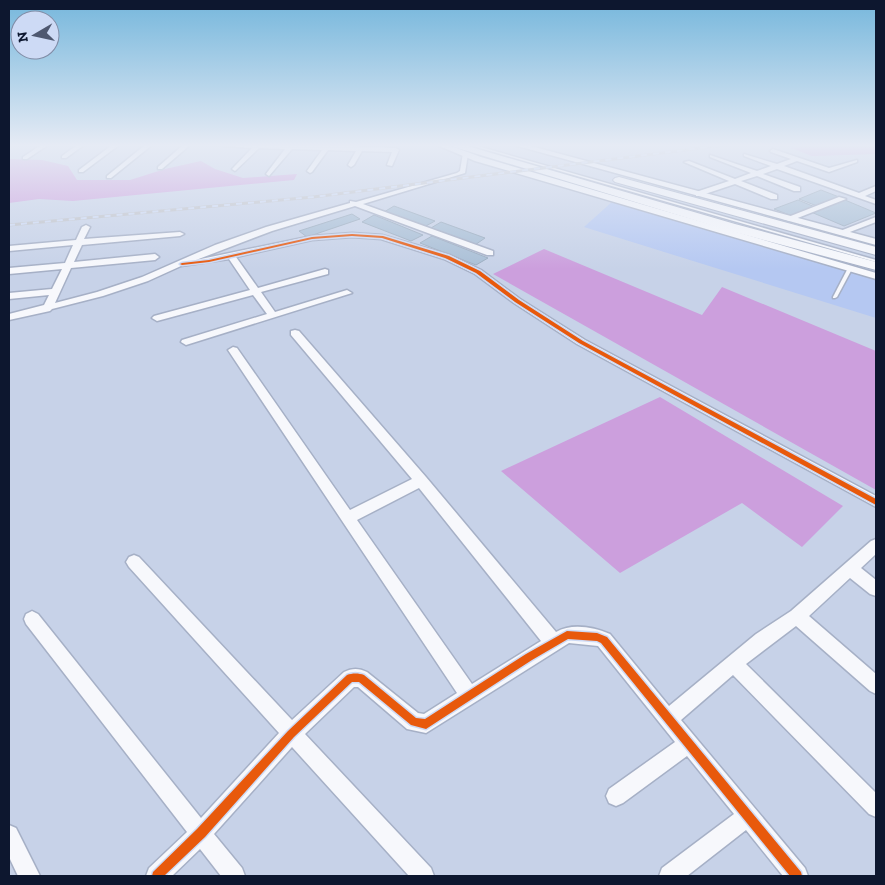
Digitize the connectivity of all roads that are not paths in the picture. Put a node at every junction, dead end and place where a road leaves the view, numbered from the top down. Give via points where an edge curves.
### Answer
1 (416, 186) edge
2 (573, 186) edge
3 (593, 186) edge
4 (617, 186) edge
5 (622, 186) edge
6 (643, 186) edge
7 (671, 186) edge
8 (721, 186) edge
9 (749, 186) edge
10 (790, 186) edge
11 (833, 186) edge
12 (876, 188) edge
13 (797, 189) dead end
14 (699, 194) junction
15 (859, 196) junction
16 (774, 197) dead end
17 (842, 199) dead end
18 (876, 202) edge
19 (354, 204) junction
20 (787, 219) junction
21 (876, 219) edge
22 (86, 226) dead end
23 (839, 233) junction
24 (180, 234) dead end
25 (876, 242) edge
26 (79, 243) junction
27 (9, 248) edge
28 (876, 251) edge
29 (490, 253) dead end
30 (231, 256) junction
31 (155, 257) dead end
32 (876, 259) edge
33 (182, 264) junction
34 (67, 266) junction
35 (876, 266) edge
36 (850, 269) junction
37 (9, 271) edge
38 (325, 272) dead end
39 (876, 276) edge
40 (256, 291) junction
41 (54, 292) junction
42 (346, 294) dead end
43 (9, 296) edge
44 (835, 297) dead end
45 (46, 309) junction
46 (273, 316) junction
47 (9, 317) edge
48 (157, 318) dead end
49 (295, 333) dead end
50 (186, 342) dead end
51 (233, 350) dead end
52 (421, 481) junction
53 (876, 502) edge
54 (349, 517) junction
55 (876, 545) edge
56 (134, 562) dead end
57 (851, 569) junction
58 (876, 589) edge
59 (797, 616) junction
60 (32, 619) dead end
61 (553, 642) junction
62 (734, 664) junction
63 (876, 685) edge
64 (469, 695) junction
65 (668, 718) junction
66 (291, 734) junction
67 (689, 743) junction
68 (616, 796) dead end
69 (876, 807) edge
70 (748, 816) junction
71 (201, 833) junction
72 (9, 836) edge
73 (29, 876) edge
74 (157, 876) edge
75 (234, 876) edge
76 (422, 876) edge
77 (670, 876) edge
78 (797, 876) edge

1 - 19 street
2 - 36 street
3 - 35 main road
4 - 32 lane
5 - 32 lane
6 - 28 main road
7 - 14 street
8 - 14 street
9 - 16 street
10 - 13 street
11 - 15 street
12 - 15 street
14 - 20 street
15 - 18 street
17 - 20 street
19 - 29 street
19 - 33 street via 248,236
20 - 23 street
21 - 23 street
22 - 26 street
23 - 25 street
24 - 26 street
26 - 27 street
26 - 34 street
30 - 33 street
30 - 40 street
30 - 53 street via 312,238 352,235 382,237 451,259 478,272 581,342
31 - 34 street
33 - 45 street via 128,285
34 - 37 street
34 - 41 street
36 - 39 street
36 - 44 lane
38 - 40 street
40 - 46 street
40 - 48 street
41 - 43 street
41 - 45 street
42 - 46 street
45 - 47 street
46 - 50 street
49 - 52 street
51 - 54 street
52 - 54 street
52 - 61 street
54 - 64 street
55 - 57 street
56 - 66 street
57 - 58 street
57 - 59 street
59 - 62 street
59 - 63 street
60 - 71 street
61 - 64 street
61 - 65 street via 567,635 604,640
62 - 65 street
62 - 69 street
64 - 66 street via 426,724 420,724 361,678 350,678
65 - 67 street
66 - 71 street
66 - 76 street
67 - 68 street
67 - 70 street
70 - 77 street
70 - 78 street
71 - 74 street
71 - 75 street
72 - 73 street

